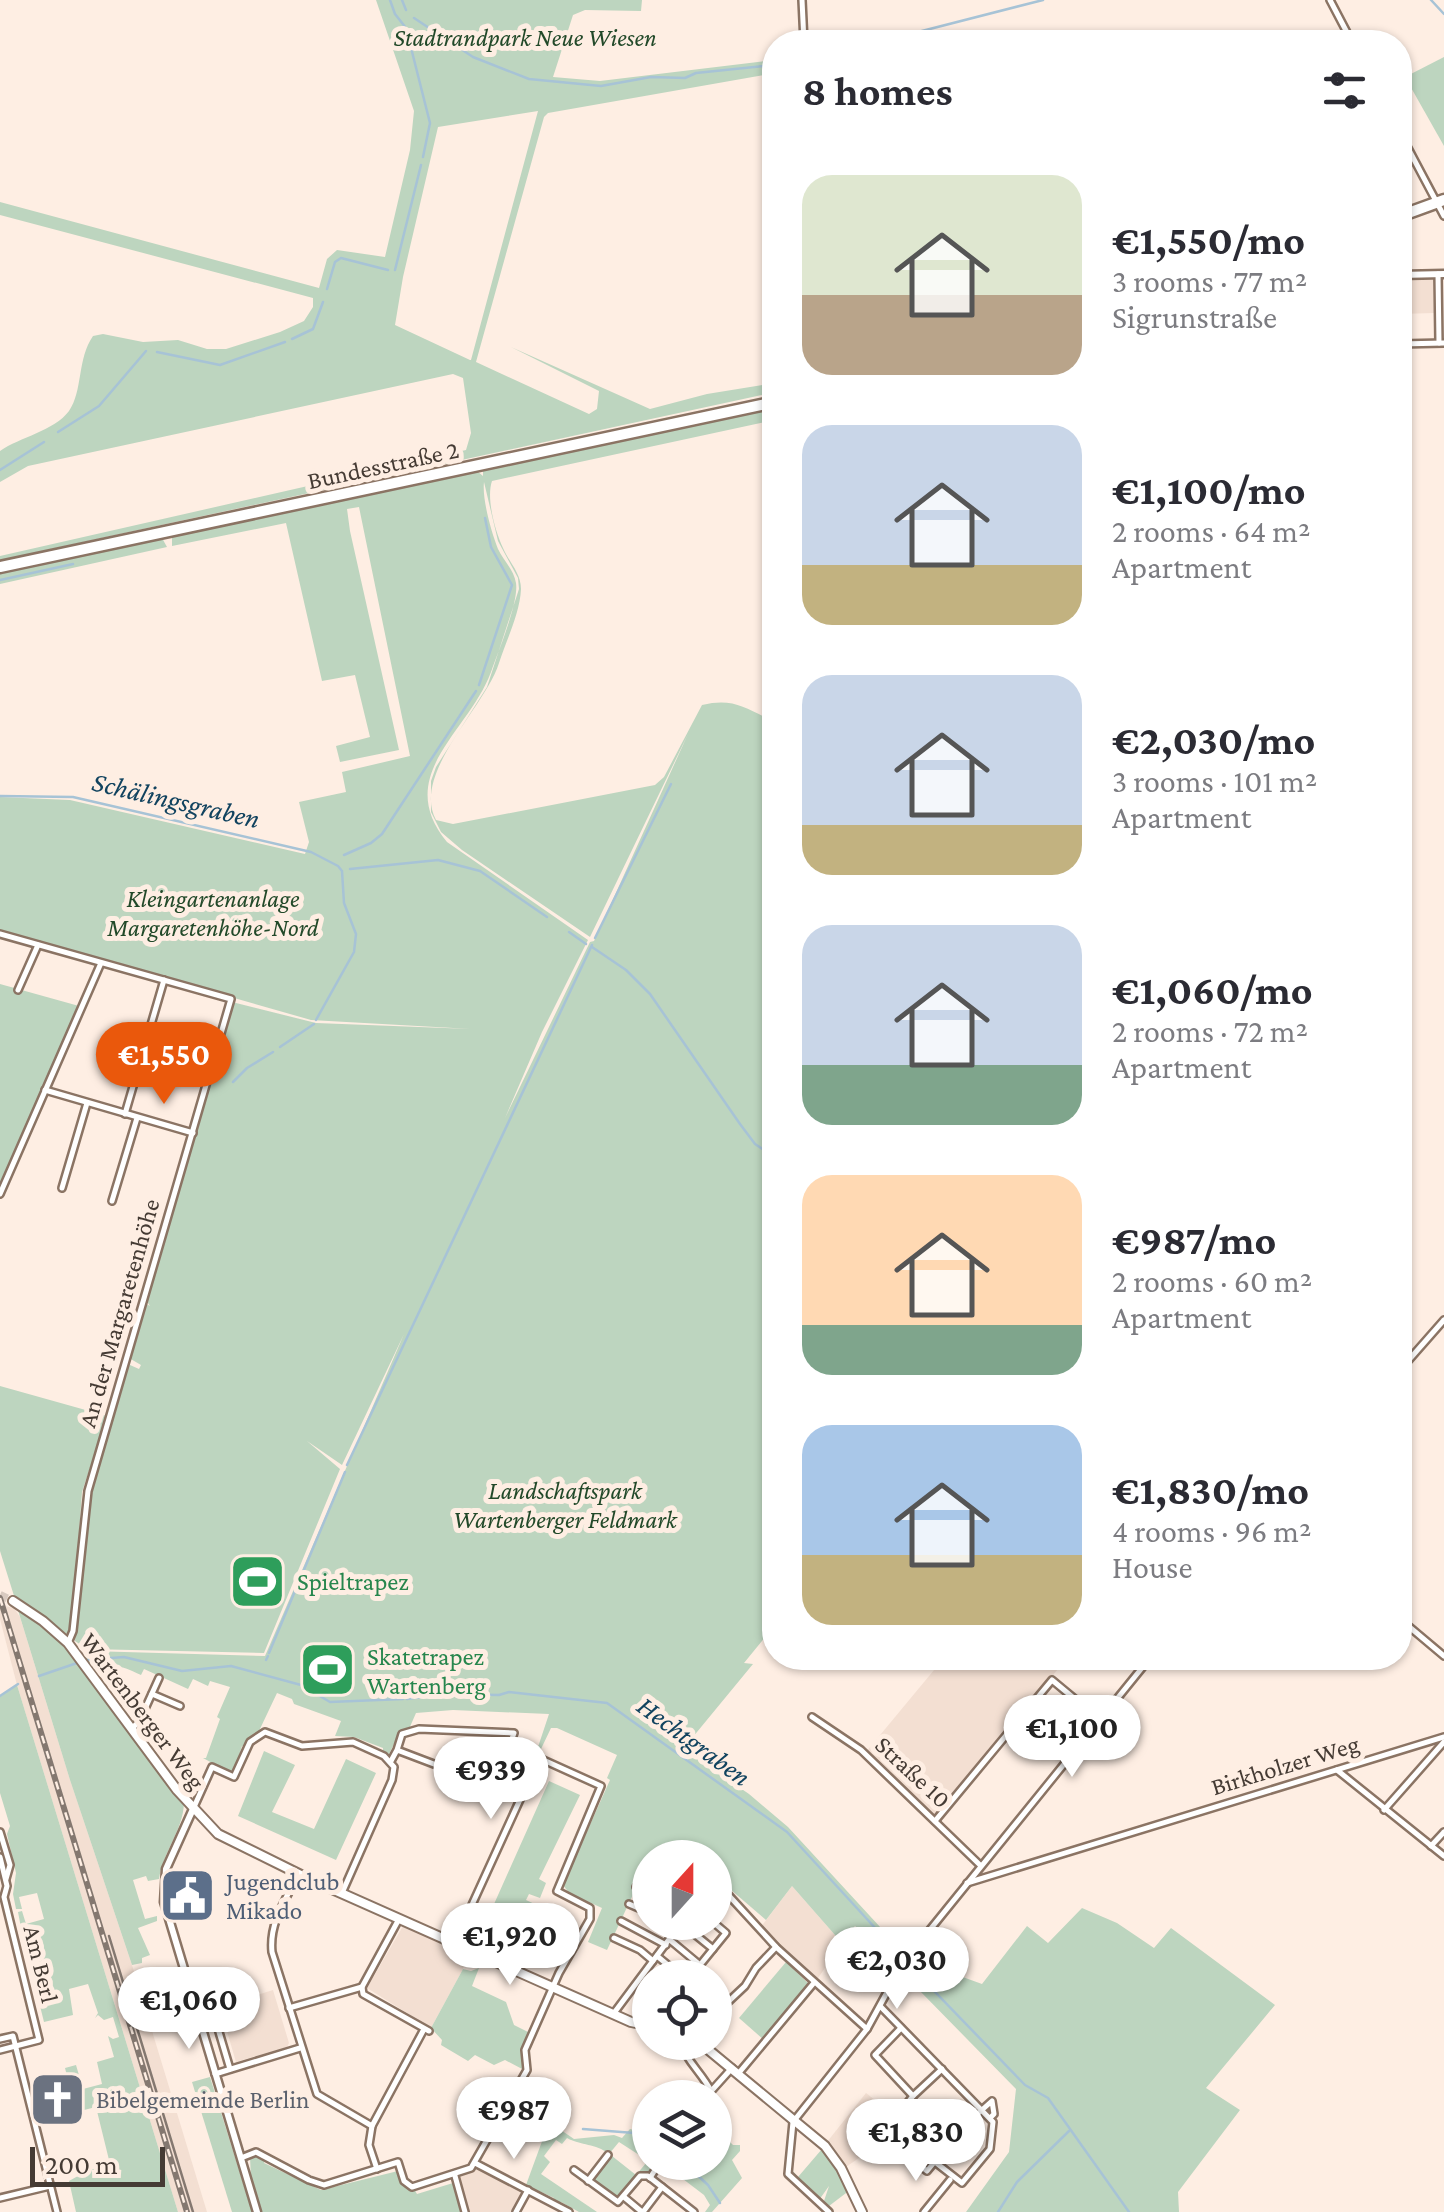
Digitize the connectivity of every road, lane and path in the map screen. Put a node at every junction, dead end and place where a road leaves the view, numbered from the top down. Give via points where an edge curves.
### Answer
1 (802, 0) edge
2 (1330, 0) edge
3 (803, 30) edge
4 (1346, 30) edge
5 (1412, 153) edge
6 (1440, 201) edge
7 (1412, 212) edge
8 (1444, 216) edge
9 (1441, 274) edge
10 (1412, 275) edge
11 (1442, 343) edge
12 (1412, 344) edge
13 (762, 405) edge
14 (0, 567) edge
15 (0, 934) edge
16 (38, 945) junction
17 (101, 962) junction
18 (164, 980) junction
19 (18, 990) dead end
20 (45, 1090) junction
21 (87, 1103) junction
22 (125, 1114) junction
23 (138, 1118) junction
24 (193, 1133) junction
25 (62, 1188) dead end
26 (0, 1194) edge
27 (112, 1202) dead end
28 (1444, 1320) edge
29 (1412, 1356) edge
30 (13, 1601) tunnel mouth
31 (1412, 1628) edge
32 (68, 1643) junction
33 (1444, 1656) edge
34 (1140, 1670) edge
35 (159, 1678) dead end
36 (152, 1694) junction
37 (180, 1706) dead end
38 (812, 1717) dead end
39 (1099, 1719) junction
40 (132, 1728) junction
41 (1444, 1739) edge
42 (397, 1750) junction
43 (390, 1761) junction
44 (1337, 1770) junction
45 (192, 1809) junction
46 (1384, 1810) junction
47 (936, 1821) junction
48 (0, 1832) edge
49 (1444, 1832) edge
50 (1431, 1846) junction
51 (1444, 1856) edge
52 (0, 1857) edge
53 (978, 1868) junction
54 (298, 1874) junction
55 (6, 1879) junction
56 (984, 1880) junction
57 (967, 1883) junction
58 (342, 1893) junction
59 (2, 1897) edge
60 (732, 1899) edge
61 (399, 1919) junction
62 (621, 1921) dead end
63 (614, 1938) dead end
64 (701, 1940) edge
65 (720, 1940) edge
66 (667, 1942) junction
67 (455, 1943) junction
68 (776, 1947) junction
69 (713, 1949) junction
70 (655, 1958) junction
71 (658, 1960) edge
72 (814, 1984) junction
73 (553, 1986) junction
74 (362, 1988) junction
75 (732, 1998) edge
76 (211, 2005) dead end
77 (880, 2007) junction
78 (289, 2008) junction
79 (614, 2012) junction
80 (632, 2022) edge
81 (901, 2028) junction
82 (868, 2030) junction
83 (0, 2039) edge
84 (16, 2046) junction
85 (300, 2048) junction
86 (0, 2050) edge
87 (688, 2060) edge
88 (721, 2060) edge
89 (942, 2069) junction
90 (230, 2070) junction
91 (735, 2071) junction
92 (216, 2074) junction
93 (705, 2080) edge
94 (722, 2080) edge
95 (913, 2096) junction
96 (982, 2109) junction
97 (990, 2118) junction
98 (793, 2122) junction
99 (372, 2126) junction
100 (608, 2155) dead end
101 (240, 2158) junction
102 (935, 2162) junction
103 (475, 2163) junction
104 (377, 2169) junction
105 (574, 2170) dead end
106 (454, 2176) junction
107 (588, 2180) junction
108 (637, 2180) edge
109 (652, 2180) edge
110 (950, 2180) dead end
111 (50, 2186) junction
112 (662, 2188) junction
113 (528, 2190) junction
114 (0, 2198) edge
115 (624, 2198) junction
116 (57, 2212) edge
117 (257, 2212) edge
118 (465, 2212) edge
119 (516, 2212) edge
120 (569, 2212) edge
121 (643, 2212) edge
122 (694, 2212) edge
123 (828, 2212) edge
124 (862, 2212) edge
125 (924, 2212) edge

1 - 3 street
2 - 4 street
5 - 6 street
6 - 7 main road
6 - 8 street
9 - 10 street
9 - 11 street
11 - 12 street
13 - 14 main road, Bundesstraße 2
15 - 16 street
16 - 17 street
16 - 19 street
17 - 18 street
17 - 20 street
18 - 22 street
18 - 24 street, An der Margaretenhöhe via 231,999
20 - 21 street
20 - 26 street
21 - 22 street
21 - 25 street
22 - 23 street
23 - 24 street
23 - 27 street
24 - 32 street, An der Margaretenhöhe via 88,1491
28 - 29 street
30 - 32 main road, Wartenberger Weg
31 - 33 street
32 - 40 main road, Wartenberger Weg
34 - 39 street
35 - 36 street
36 - 37 street
36 - 40 street
38 - 47 street, Straße 10 via 860,1750
39 - 47 street via 1052,1680
39 - 53 street
40 - 45 main road, Wartenberger Weg
41 - 44 street, Birkholzer Weg
41 - 46 street
42 - 42 street via 402,1734 419,1729 514,1734 499,1777 468,1777
42 - 43 street
43 - 45 street via 354,1742 302,1746 259,1734 234,1777 212,1767
43 - 58 street via 392,1780
44 - 46 street
44 - 56 street, Birkholzer Weg
45 - 54 main road, Wartenberger Weg via 230,1842
45 - 92 street via 166,1868 164,1902
46 - 50 street
47 - 53 street, Straße 10
48 - 55 street, Am Berl via 10,1865
49 - 50 street
50 - 51 street
52 - 55 street, Am Berl
53 - 56 street, Straße 10
53 - 57 street
54 - 58 main road, Wartenberger Weg
54 - 78 street via 270,1936
55 - 59 street, Am Berl
56 - 57 street, Birkholzer Weg
57 - 77 street via 903,1963
58 - 61 main road, Wartenberger Weg
59 - 84 street, Am Berl via 39,2040
60 - 68 street
61 - 67 main road, Wartenberger Weg
61 - 74 street
62 - 66 street
63 - 70 street
64 - 69 street
65 - 69 street
66 - 69 street via 700,1965
66 - 70 street
67 - 73 main road, Wartenberger Weg
67 - 73 street via 539,1758 601,1786 558,1891 592,1915
68 - 72 street
68 - 75 street
70 - 71 street
70 - 79 street
72 - 82 street
72 - 91 street
73 - 79 main road, Wartenberger Weg
73 - 103 street via 526,2050 527,2070
74 - 78 street
74 - 99 street via 367,1998 426,2030
76 - 90 street
77 - 81 street
77 - 82 street
78 - 85 street
79 - 80 main road, Wartenberger Weg
81 - 89 street
81 - 95 street via 874,2055
82 - 98 street
83 - 84 street via 13,2036
84 - 86 street
84 - 111 street
85 - 90 street
85 - 99 street via 318,2094
87 - 93 street
88 - 91 main road
89 - 95 street
89 - 96 street
90 - 92 street
91 - 94 street
91 - 98 main road
92 - 101 street
95 - 102 street via 883,2135 925,2170
96 - 97 street
96 - 97 street via 994,2101
96 - 102 street
97 - 102 street via 990,2149 964,2182
98 - 123 street via 788,2174
98 - 124 main road via 832,2154
99 - 104 street via 369,2145
100 - 107 street
101 - 104 street via 256,2152 324,2184
101 - 117 street
103 - 106 street
103 - 113 street
104 - 106 street via 398,2162 408,2186 417,2187
105 - 107 street
106 - 118 street
107 - 115 street via 616,2202
108 - 115 street
109 - 112 street
110 - 125 street
111 - 114 street
111 - 116 street
112 - 121 street
112 - 122 street
113 - 119 street
113 - 120 street
115 - 121 street

